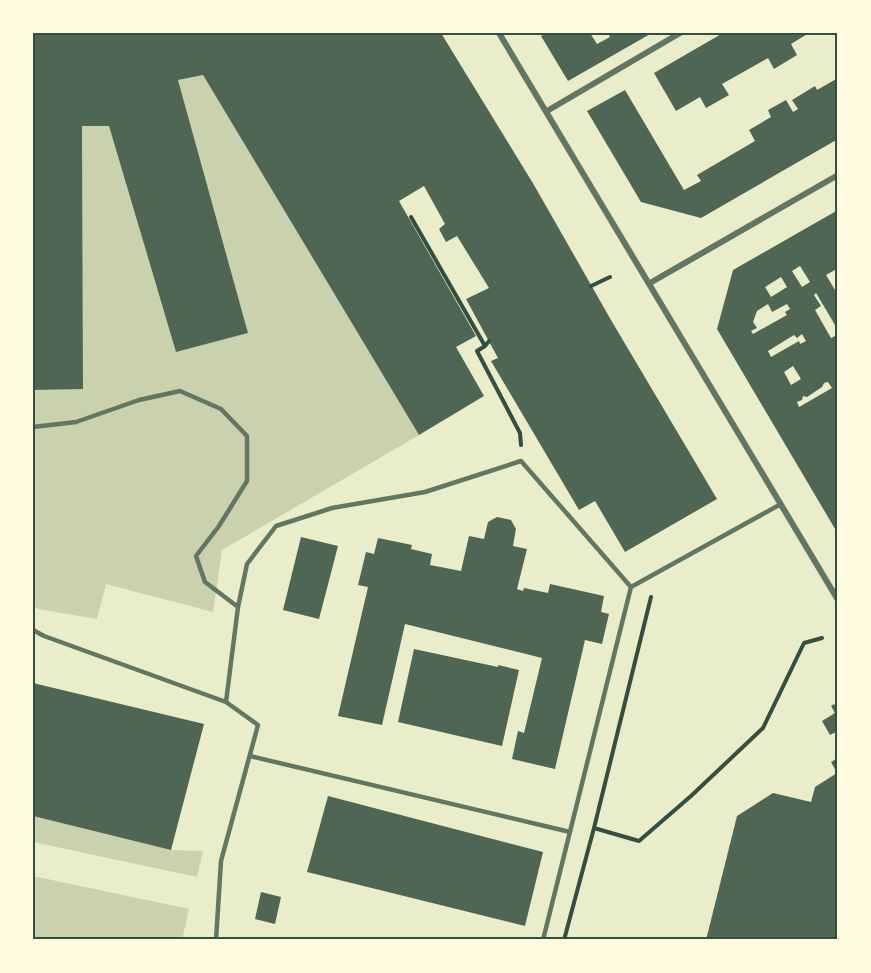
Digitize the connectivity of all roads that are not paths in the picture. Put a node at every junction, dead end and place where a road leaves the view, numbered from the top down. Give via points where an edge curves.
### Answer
1 (499, 33) edge
2 (680, 33) edge
3 (547, 111) junction
4 (838, 175) edge
5 (650, 283) junction
6 (33, 427) edge
7 (781, 504) junction
8 (631, 587) junction
9 (838, 600) edge
10 (237, 607) junction
11 (33, 630) edge
12 (226, 702) junction
13 (250, 756) junction
14 (570, 832) junction
15 (216, 940) edge
16 (543, 940) edge

1 - 3 street
2 - 3 street
3 - 5 street
4 - 5 street
5 - 7 street
6 - 10 lane via 76,422 139,400 180,391 221,409 247,436 247,481 196,556 205,582
7 - 8 lane
7 - 9 street
8 - 10 lane via 521,461 425,492 333,508 276,526 247,564
8 - 14 lane
10 - 12 lane
11 - 12 lane
12 - 13 lane via 258,725
13 - 14 lane
13 - 15 lane via 221,861
14 - 16 lane

